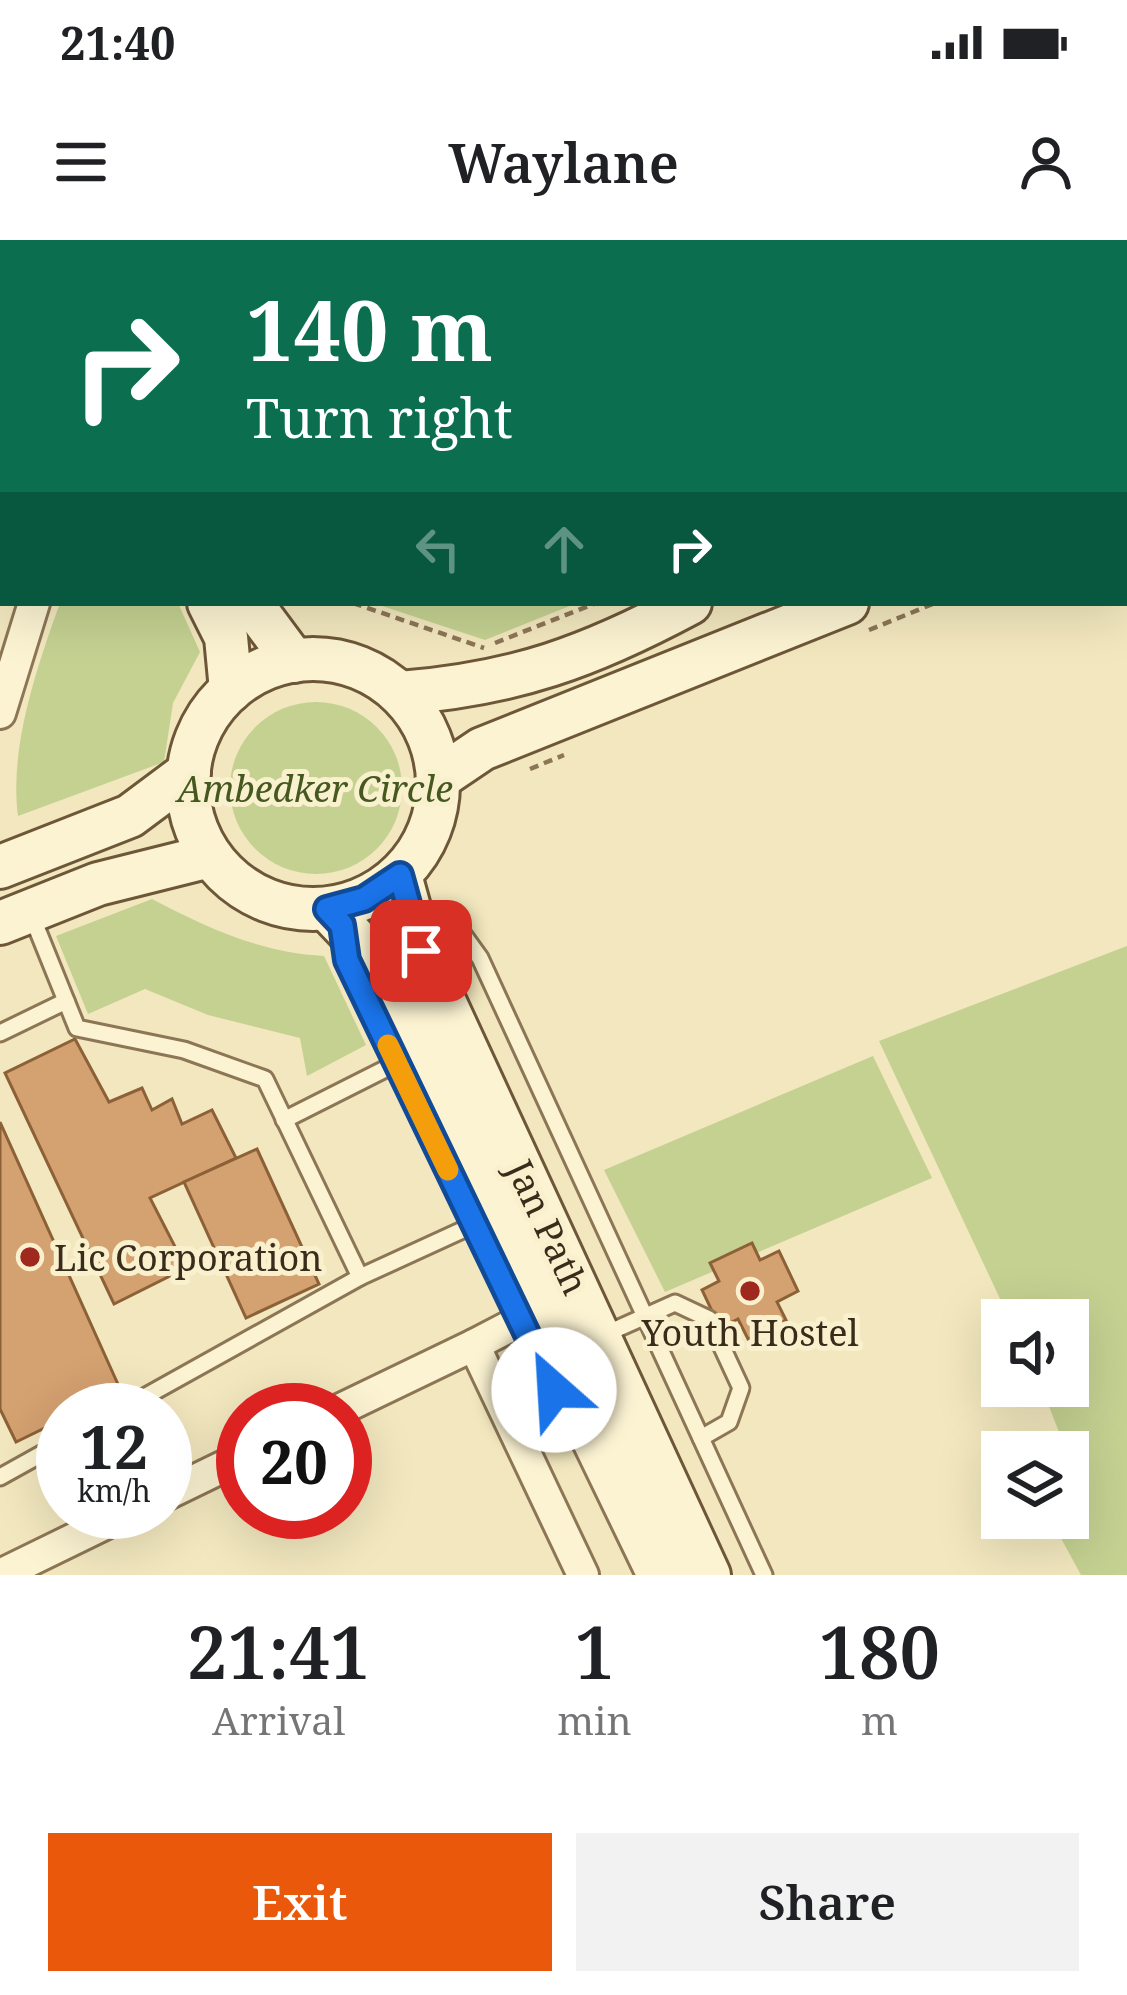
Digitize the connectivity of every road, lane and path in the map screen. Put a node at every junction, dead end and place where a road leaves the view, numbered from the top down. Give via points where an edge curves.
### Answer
1 (33, 606) edge
2 (210, 606) edge
3 (253, 606) edge
4 (362, 606) edge
5 (588, 606) edge
6 (684, 606) edge
7 (840, 606) edge
8 (294, 661) junction
9 (232, 690) junction
10 (400, 693) junction
11 (0, 713) edge
12 (189, 772) junction
13 (439, 778) junction
14 (210, 856) junction
15 (0, 867) edge
16 (403, 887) junction
17 (15, 917) edge
18 (334, 917) junction
19 (66, 1001) junction
20 (0, 1033) edge
21 (409, 1057) junction
22 (284, 1120) junction
23 (486, 1218) junction
24 (360, 1277) junction
25 (644, 1316) junction
26 (520, 1321) junction
27 (598, 1337) junction
28 (474, 1345) junction
29 (170, 1383) edge
30 (372, 1394) edge
31 (701, 1438) junction
32 (36, 1457) edge
33 (0, 1477) edge
34 (74, 1539) edge
35 (0, 1575) edge
36 (583, 1575) edge
37 (644, 1575) edge
38 (670, 1575) edge
39 (709, 1575) edge
40 (764, 1575) edge

1 - 11 street
2 - 9 main road via 226,637
3 - 8 main road
4 - 5 path via 483,648
6 - 10 main road via 547,670
7 - 13 main road via 482,749
8 - 9 main road
8 - 10 main road via 335,661
9 - 12 main road via 210,714
10 - 13 main road via 433,746
12 - 14 main road via 192,814
12 - 15 main road via 130,816
13 - 16 main road via 425,842
14 - 17 main road via 98,884
14 - 18 main road via 260,898
16 - 18 main road
16 - 25 lane via 457,926 479,958
16 - 27 main road, Jan Path via 421,951
17 - 19 lane
18 - 21 main road, Jan Path via 382,968
19 - 20 lane
19 - 22 lane via 77,1028 184,1050 265,1079
21 - 22 lane
21 - 23 main road, Jan Path
22 - 24 lane
23 - 24 lane
23 - 26 lane
23 - 38 main road, Jan Path
24 - 29 lane
25 - 27 lane
25 - 31 lane
25 - 31 lane via 674,1303 709,1319 741,1388 730,1423
26 - 28 street
26 - 37 lane
27 - 39 main road, Jan Path
28 - 30 street
28 - 36 street
31 - 40 lane
32 - 33 lane
34 - 35 street

